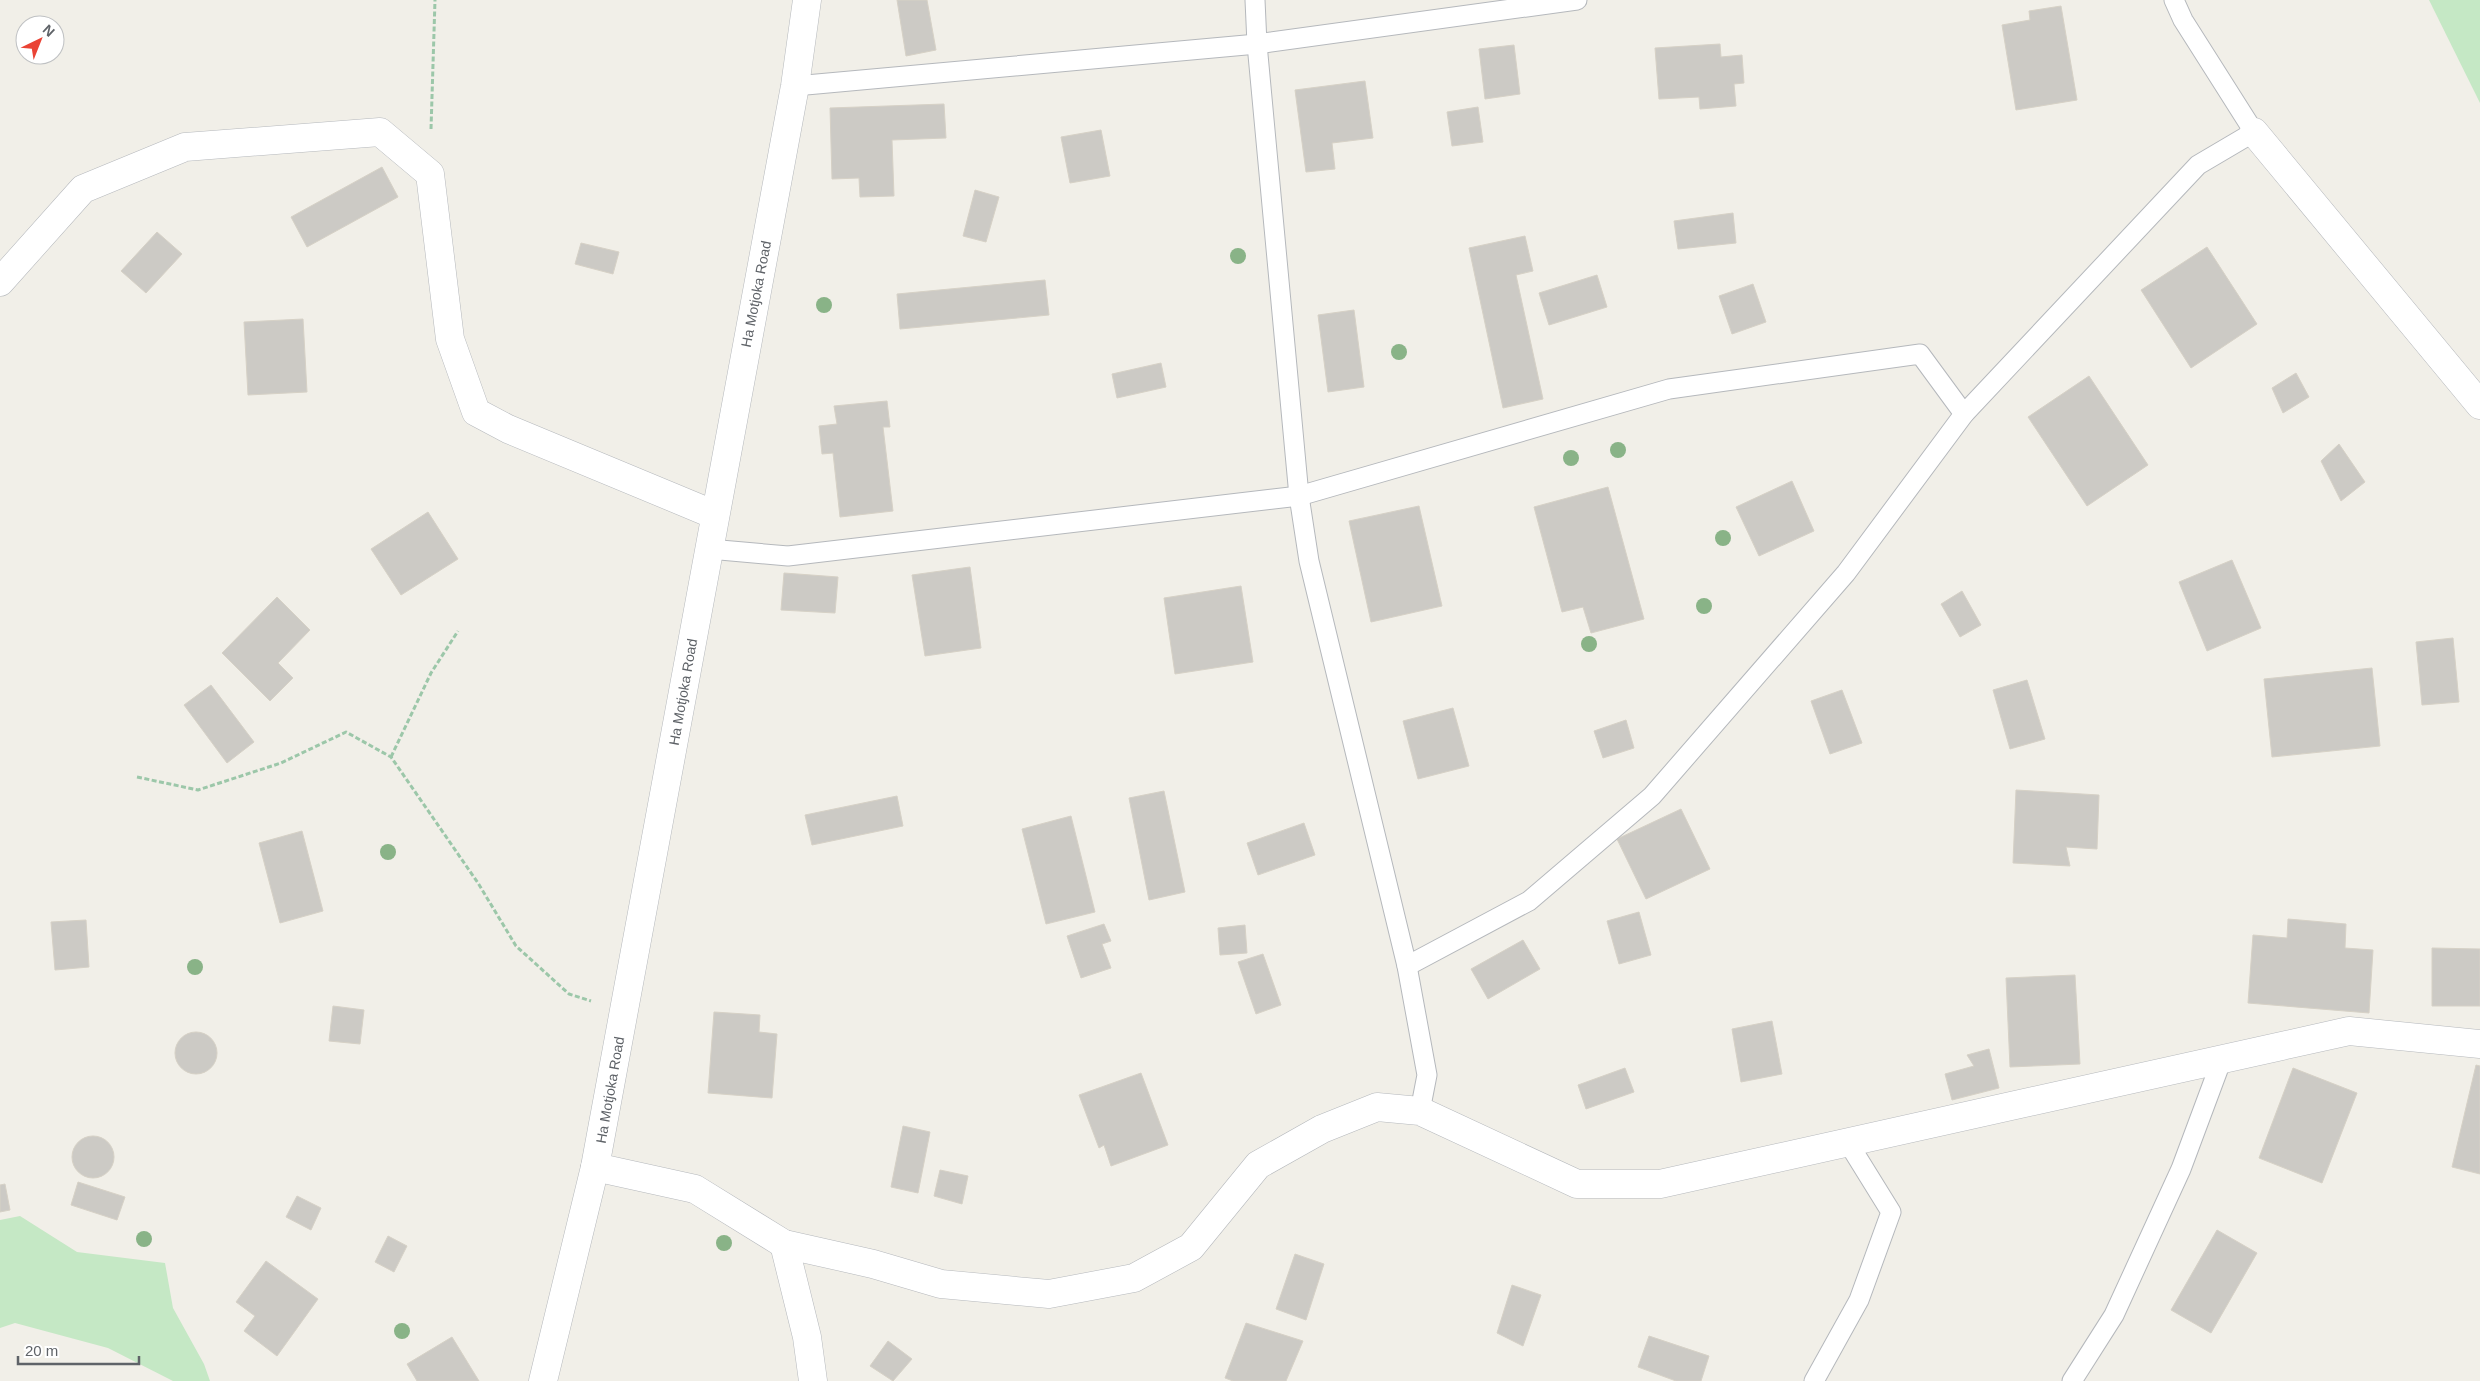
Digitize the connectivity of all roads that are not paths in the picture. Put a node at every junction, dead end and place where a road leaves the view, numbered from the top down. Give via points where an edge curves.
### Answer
1 (807, 0) edge
2 (1255, 0) edge
3 (1576, 0) edge
4 (2174, 0) edge
5 (1257, 44) junction
6 (795, 86) junction
7 (2254, 132) junction
8 (0, 282) edge
9 (2480, 405) edge
10 (1964, 414) junction
11 (1299, 496) junction
12 (715, 515) junction
13 (709, 549) junction
14 (1407, 966) junction
15 (2480, 1044) edge
16 (2222, 1059) junction
17 (1420, 1111) junction
18 (1847, 1141) junction
19 (596, 1167) junction
20 (784, 1244) junction
21 (543, 1381) edge
22 (813, 1381) edge
23 (1814, 1381) edge
24 (2072, 1381) edge

1 - 6 street, Ha Motjoka Road
2 - 5 lane
3 - 5 lane
4 - 7 lane via 2183,20
5 - 6 lane
5 - 11 lane
6 - 12 street, Ha Motjoka Road
7 - 9 street
7 - 10 lane via 2198,165
8 - 12 street via 83,189 185,147 380,132 430,174 450,339 476,412 508,429
10 - 11 lane via 1920,354 1669,389
10 - 14 lane via 1846,573 1652,796 1529,900
11 - 13 lane via 788,556
11 - 14 lane via 1308,561
12 - 13 street, Ha Motjoka Road
13 - 19 street, Ha Motjoka Road
14 - 17 lane via 1427,1075
15 - 16 street via 2348,1031
16 - 18 street
16 - 24 lane via 2181,1169 2118,1307
17 - 18 street via 1577,1184 1660,1184
17 - 20 street via 1377,1107 1322,1129 1258,1165 1191,1247 1134,1278 1049,1294 940,1284 873,1264
18 - 23 lane via 1891,1212 1859,1300
19 - 20 street via 695,1189
19 - 21 street, Ha Motjoka Road
20 - 22 street via 807,1337

